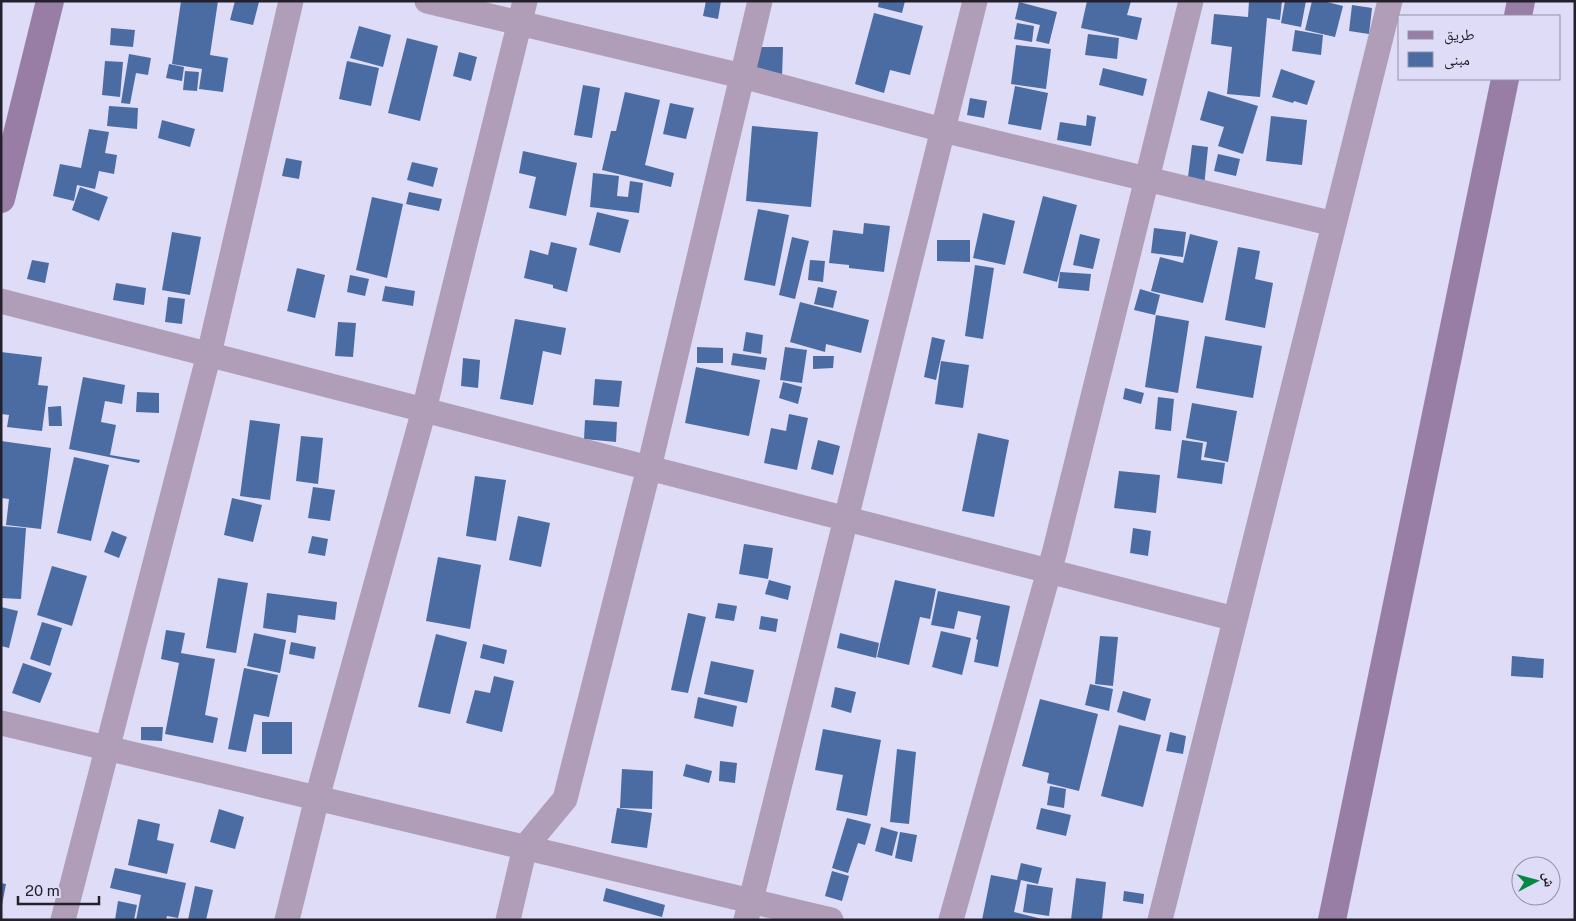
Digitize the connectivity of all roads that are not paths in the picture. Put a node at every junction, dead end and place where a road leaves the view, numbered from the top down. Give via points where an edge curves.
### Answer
1 (50, 1) edge
2 (291, 1) edge
3 (427, 1) edge
4 (760, 1) edge
5 (975, 1) edge
6 (1191, 1) edge
7 (1390, 1) edge
8 (1521, 1) edge
9 (522, 12) edge
10 (1518, 15) edge
11 (742, 76) junction
12 (1506, 80) edge
13 (943, 130) junction
14 (1147, 178) junction
15 (1, 199) edge
16 (1334, 224) junction
17 (1, 301) edge
18 (209, 354) junction
19 (424, 410) junction
20 (649, 468) junction
21 (846, 519) junction
22 (1049, 571) junction
23 (1235, 619) junction
24 (1, 723) edge
25 (107, 748) junction
26 (318, 798) junction
27 (525, 847) junction
28 (748, 910) edge
29 (63, 920) edge
30 (287, 920) edge
31 (508, 920) edge
32 (831, 920) edge
33 (951, 920) edge
34 (1160, 920) edge
35 (1332, 920) edge

1 - 15 street
2 - 18 street
3 - 9 street
4 - 11 street
5 - 13 street
6 - 14 street
7 - 16 street
8 - 10 street
9 - 11 street
9 - 19 street
11 - 13 street
11 - 20 street
12 - 35 street
13 - 14 street
13 - 21 street
14 - 16 street
14 - 22 street
16 - 23 street
17 - 18 street
18 - 19 street
18 - 25 street
19 - 20 street
19 - 26 street
20 - 21 street
20 - 27 street via 565,799
21 - 22 street
21 - 28 street
22 - 23 street
22 - 33 street
23 - 34 street
24 - 25 street
25 - 26 street
25 - 29 street
26 - 27 street
26 - 30 street
27 - 28 street
27 - 31 street
28 - 32 street

